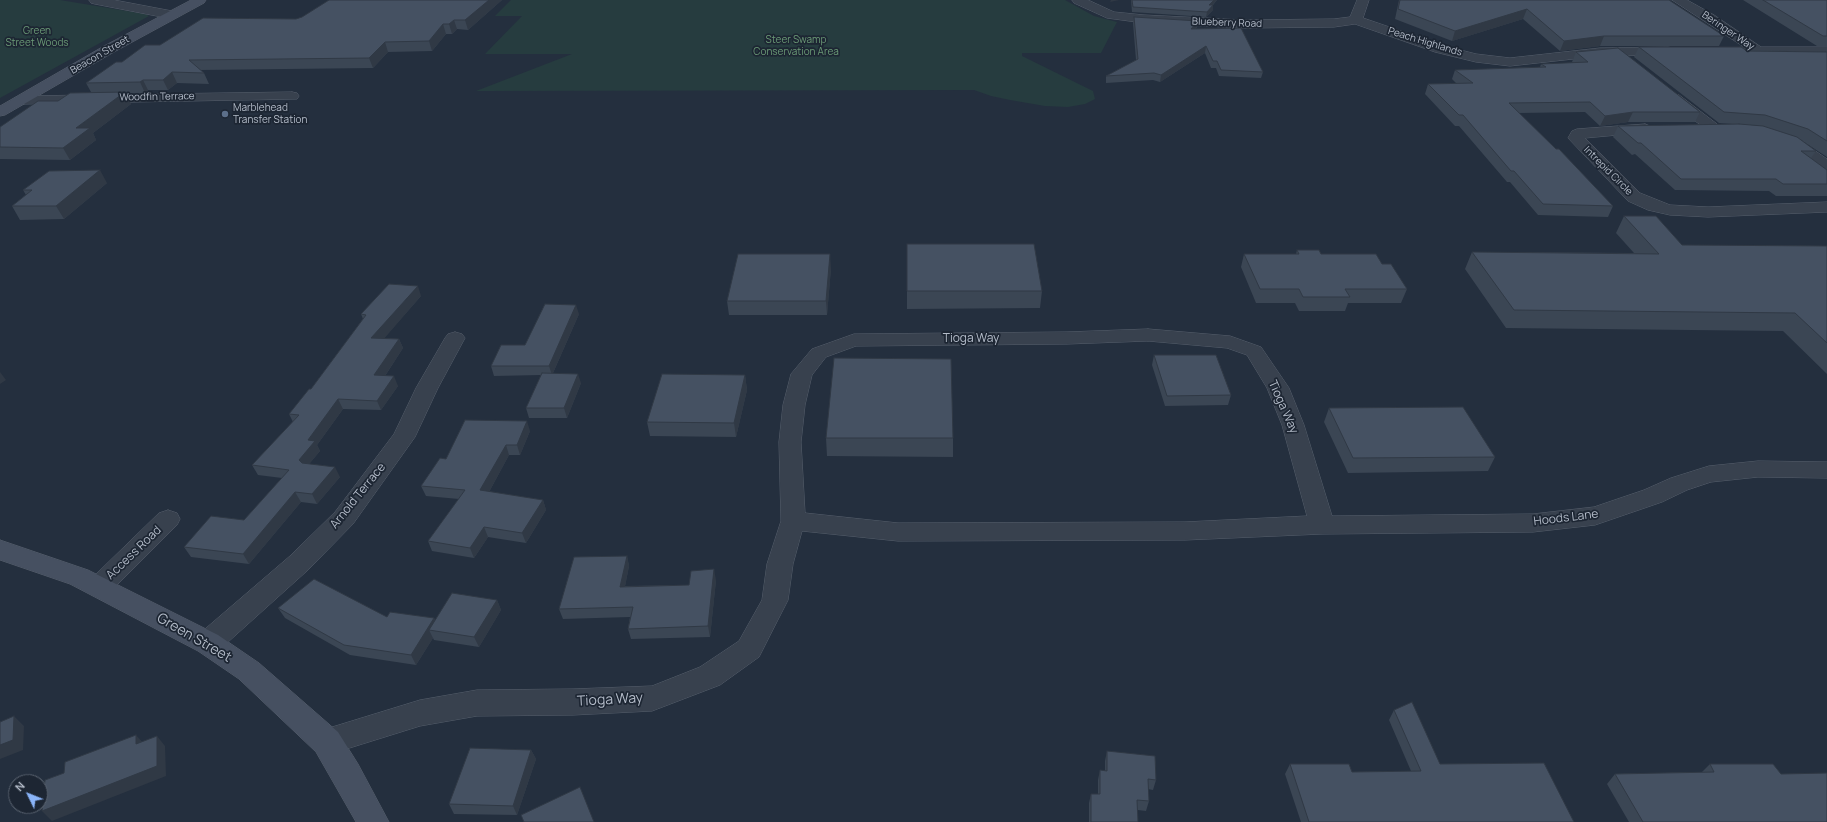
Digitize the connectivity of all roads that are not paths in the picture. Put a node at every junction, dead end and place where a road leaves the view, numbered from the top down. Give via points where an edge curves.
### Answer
1 (95, 0) edge
2 (200, 0) edge
3 (1078, 0) edge
4 (1363, 0) edge
5 (1678, 0) edge
6 (172, 15) junction
7 (1356, 20) junction
8 (1683, 51) edge
9 (1728, 51) edge
10 (1758, 51) junction
11 (1827, 51) edge
12 (1618, 52) junction
13 (1635, 66) edge
14 (1664, 90) edge
15 (292, 96) dead end
16 (23, 100) junction
17 (0, 112) edge
18 (1659, 128) edge
19 (1689, 128) edge
20 (1772, 136) edge
21 (1827, 166) edge
22 (1827, 207) edge
23 (455, 338) dead end
24 (1827, 470) edge
25 (168, 519) dead end
26 (793, 521) junction
27 (1322, 525) junction
28 (0, 550) edge
29 (99, 586) junction
30 (208, 643) junction
31 (327, 742) junction
32 (373, 822) edge

1 - 6 street
2 - 6 street, Beacon Street
3 - 7 street, Blueberry Road via 1111,15 1144,19 1245,24 1334,23
4 - 7 street
5 - 10 street, Beringer Way via 1710,18
6 - 16 street, Beacon Street
7 - 12 street, Peach Highlands via 1440,49 1476,58 1510,62
8 - 12 street, Peach Highlands
9 - 10 street
10 - 11 street
12 - 13 street
14 - 19 street via 1719,128
15 - 16 street, Woodfin Terrace
16 - 17 street, Beacon Street
18 - 22 street, Intrepid Circle via 1577,134 1576,138 1634,197 1654,206 1670,210 1708,212
20 - 21 street via 1796,144
23 - 30 street, Arnold Terrace via 404,437 344,518 299,563
24 - 27 street, Hoods Lane via 1758,470 1709,474 1647,499 1595,516 1534,523
25 - 29 street, Access Road
26 - 27 street via 898,532 1185,531
26 - 27 street, Tioga Way via 790,442 794,405 802,374 819,353 854,340 1148,335 1230,342 1254,351 1278,388 1293,425
26 - 31 street, Tioga Way via 780,564 775,600 749,649 710,676 652,698 477,703 420,713
28 - 29 street, Green Street via 79,576
29 - 30 street, Green Street
30 - 31 street, Green Street via 249,671
31 - 32 street, Green Street

